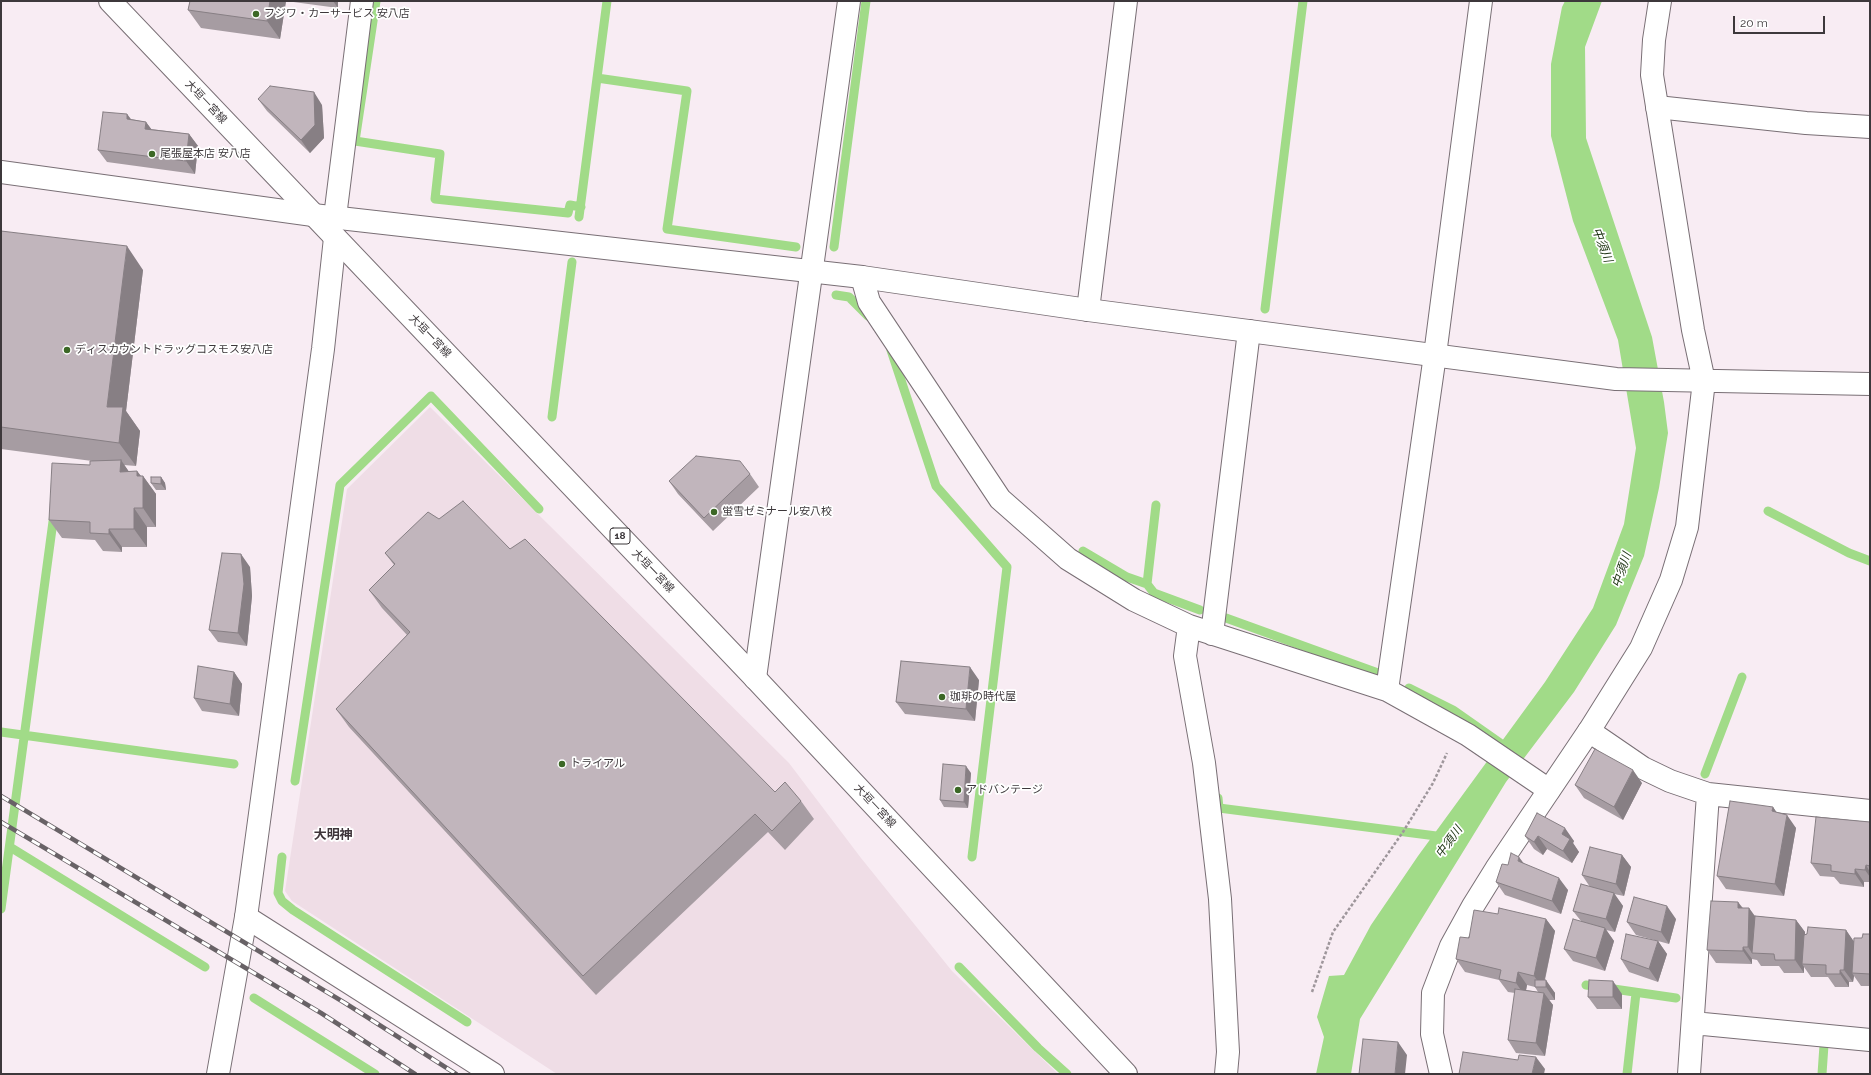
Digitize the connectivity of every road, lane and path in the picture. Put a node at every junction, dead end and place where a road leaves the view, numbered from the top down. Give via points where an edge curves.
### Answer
1 (110, 1) edge
2 (362, 1) edge
3 (849, 1) edge
4 (1126, 1) edge
5 (1481, 1) edge
6 (1660, 1) edge
7 (1657, 107) junction
8 (1870, 127) edge
9 (1, 172) edge
10 (313, 215) junction
11 (335, 227) junction
12 (813, 272) junction
13 (862, 277) junction
14 (1088, 310) junction
15 (1249, 331) junction
16 (1435, 355) junction
17 (1704, 381) junction
18 (1870, 384) edge
19 (1189, 626) junction
20 (1212, 634) junction
21 (755, 678) junction
22 (1387, 690) junction
23 (1588, 730) junction
24 (1464, 732) junction
25 (1548, 790) junction
26 (1708, 794) junction
27 (1870, 811) edge
28 (246, 917) junction
29 (1312, 992) dead end
30 (1693, 1023) junction
31 (1870, 1040) edge
32 (218, 1074) edge
33 (493, 1074) edge
34 (1126, 1074) edge
35 (1226, 1074) edge
36 (1440, 1074) edge
37 (1689, 1074) edge

1 - 10 street, 大垣一宮線 / 18
2 - 11 street
3 - 12 street
4 - 14 street
5 - 16 street
6 - 7 street via 1652,75
7 - 8 street via 1806,123
7 - 17 street
9 - 10 street
10 - 11 street, 大垣一宮線 / 18
11 - 12 street
11 - 21 street, 大垣一宮線 / 18
11 - 28 street via 323,349
12 - 13 street
12 - 21 street
13 - 14 street
13 - 19 street via 869,302 1000,499 1068,559 1134,600
14 - 15 street
15 - 16 street
15 - 20 street
16 - 17 street via 1616,379
16 - 22 street
17 - 18 street
17 - 23 street via 1686,526 1671,580 1641,648
19 - 20 street
19 - 35 street via 1185,656 1204,763 1220,899 1228,1052
20 - 22 street
21 - 34 street, 大垣一宮線 / 18
22 - 24 street
23 - 25 street
23 - 26 street via 1643,768 1670,781
24 - 25 street
24 - 29 path via 1403,832 1333,932
25 - 36 street via 1473,906 1451,946 1433,992 1432,1034
26 - 27 street
26 - 30 street
28 - 32 street
28 - 33 street
30 - 31 street
30 - 37 street

